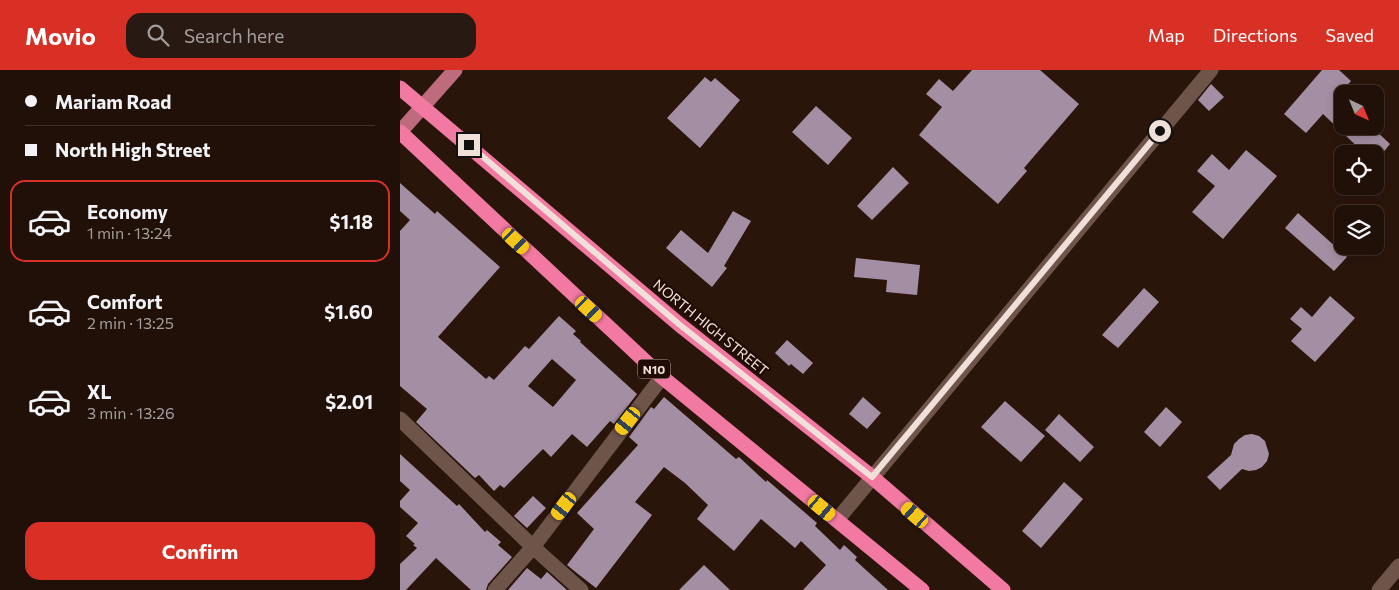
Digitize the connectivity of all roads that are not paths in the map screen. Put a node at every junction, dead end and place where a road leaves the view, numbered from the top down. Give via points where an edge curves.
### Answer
1 (455, 70) edge
2 (1211, 70) edge
3 (400, 88) edge
4 (424, 107) junction
5 (400, 132) edge
6 (662, 377) junction
7 (400, 419) edge
8 (872, 477) junction
9 (837, 520) junction
10 (533, 547) junction
11 (1399, 566) edge
12 (495, 590) edge
13 (581, 590) edge
14 (922, 590) edge
15 (1003, 590) edge
16 (1379, 590) edge

1 - 4 main road
2 - 8 street
3 - 4 highway, NORTH HIGH STREET
4 - 5 main road
4 - 8 highway, NORTH HIGH STREET via 680,325
5 - 6 highway, N10
6 - 9 highway, N10
6 - 10 street
7 - 10 street
8 - 9 street
8 - 15 highway, NORTH HIGH STREET
9 - 14 highway, N10
10 - 12 street
10 - 13 street
11 - 16 street

